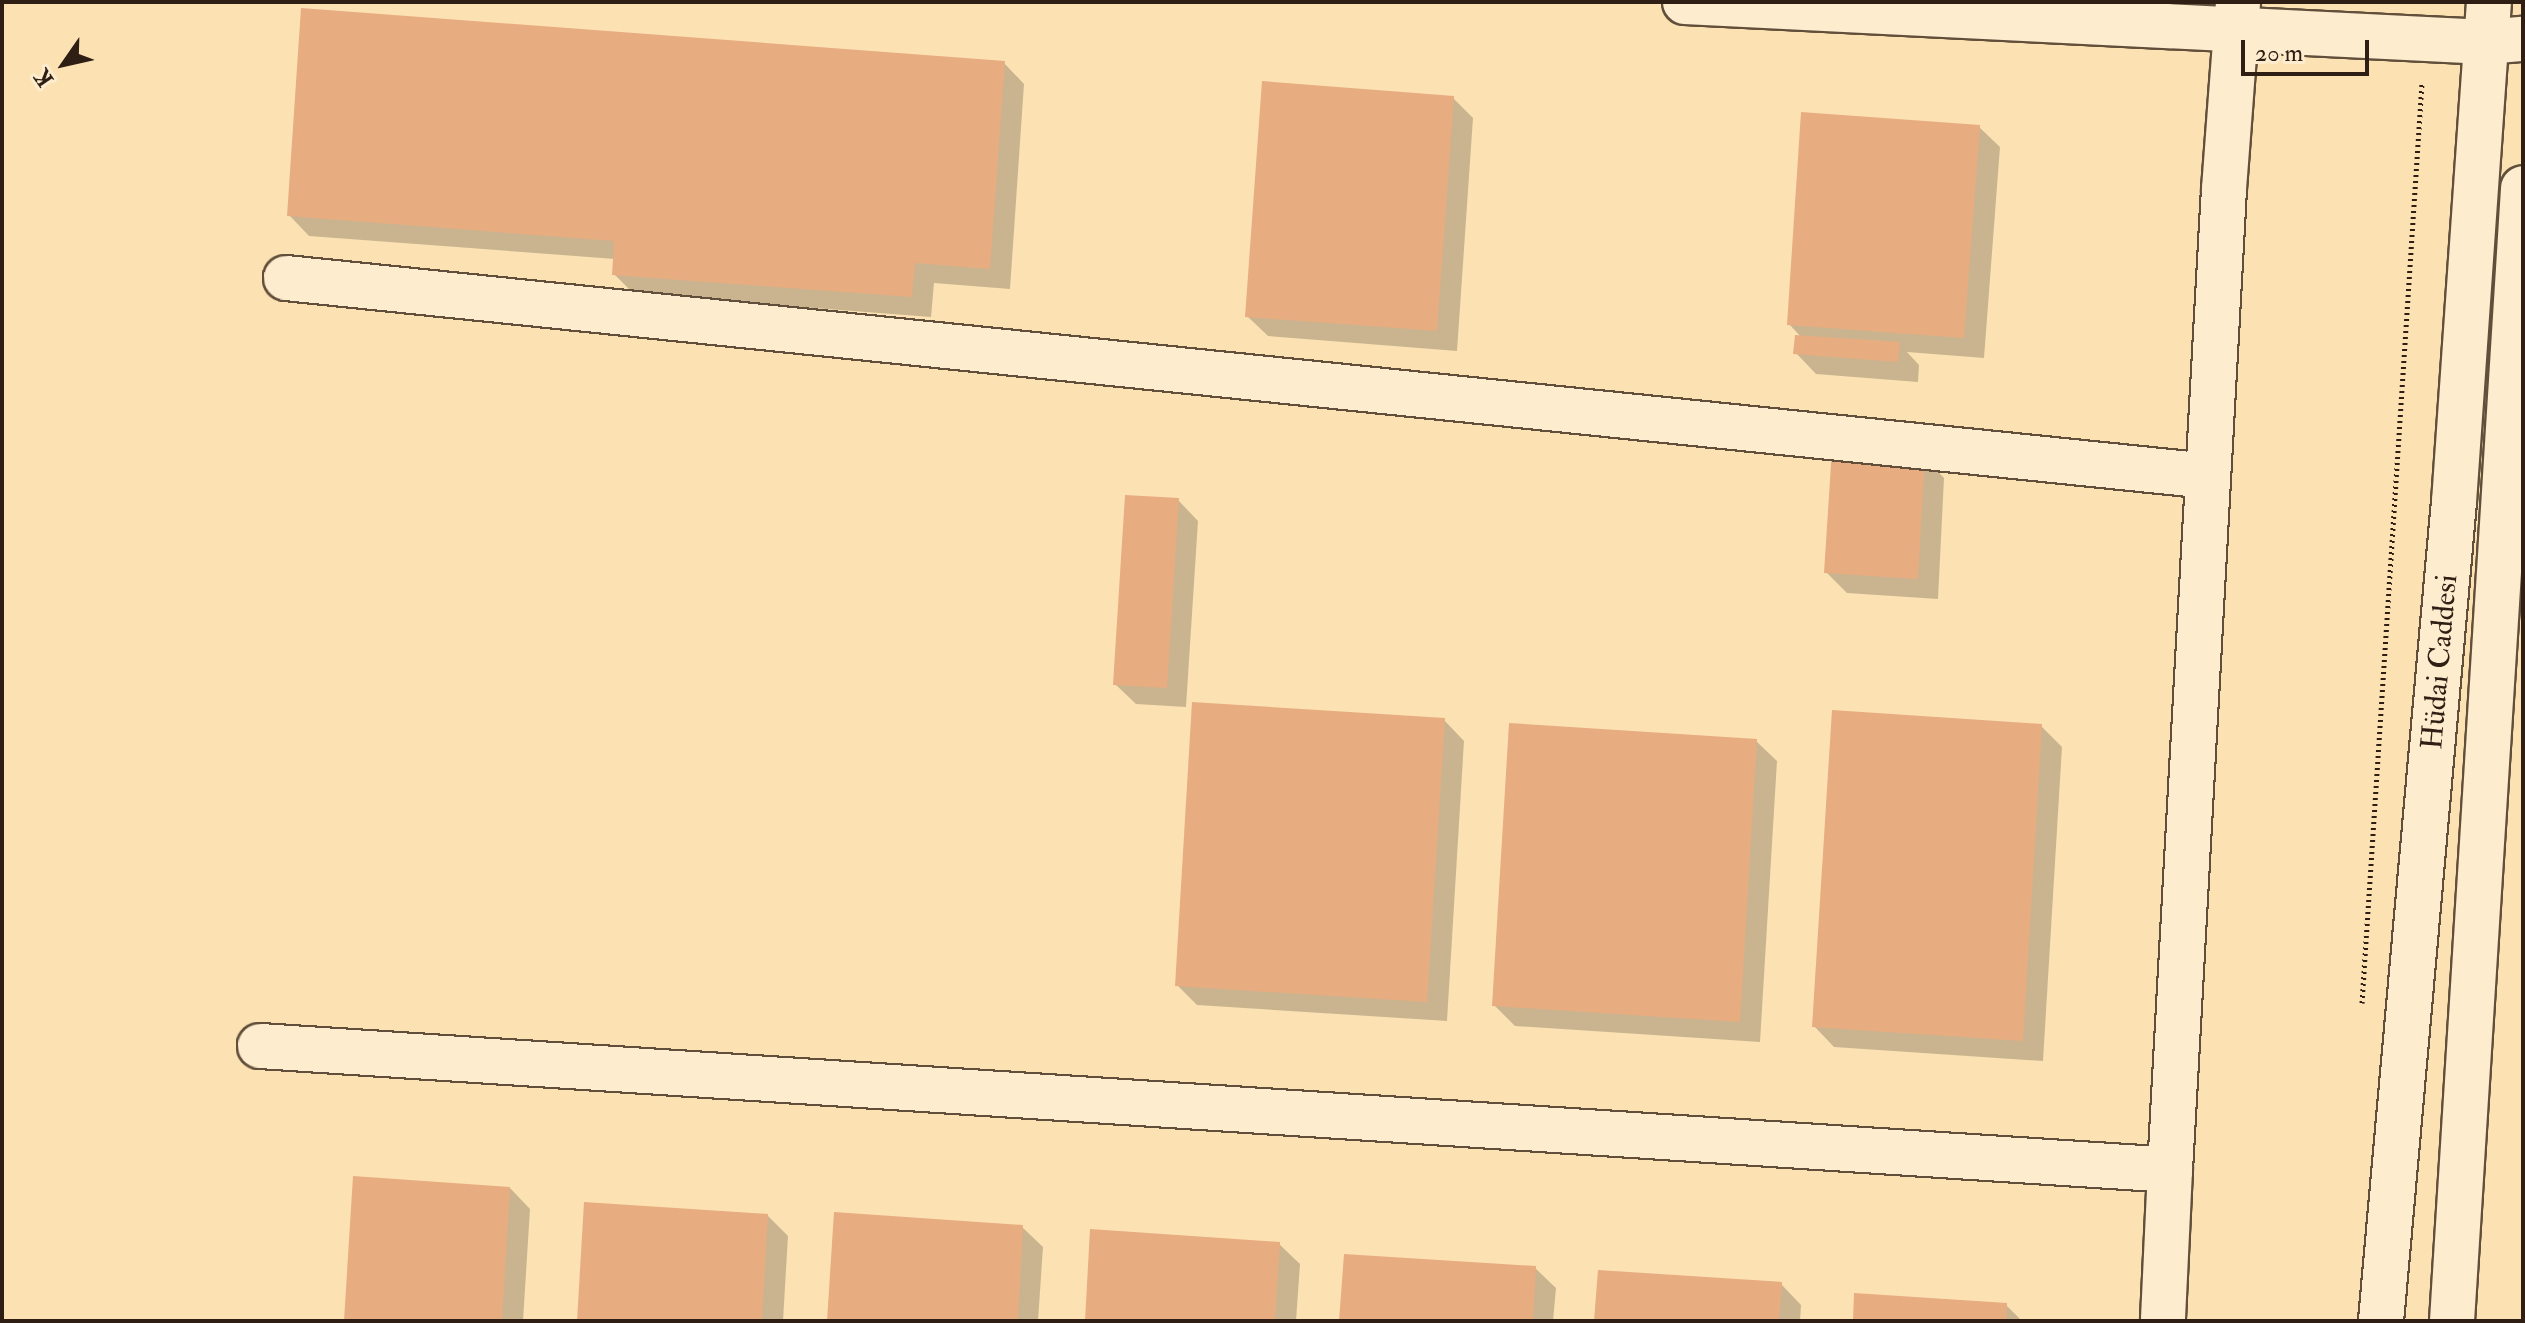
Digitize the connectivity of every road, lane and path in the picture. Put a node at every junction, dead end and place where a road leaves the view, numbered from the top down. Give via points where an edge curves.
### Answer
1 (1685, 2) edge
2 (2237, 16) edge
3 (2500, 27) edge
4 (2425, 39) junction
5 (2523, 188) edge
6 (286, 278) dead end
7 (2208, 476) junction
8 (2361, 1013) dead end
9 (260, 1046) dead end
10 (2170, 1170) junction
11 (2163, 1321) edge
12 (2381, 1321) edge
13 (2452, 1321) edge

1 - 2 street
2 - 4 street
2 - 7 street
3 - 4 street
3 - 12 street, Hüdai Caddesi
4 - 8 path
5 - 13 street, Hüdai Caddesi
6 - 7 street
7 - 10 street
9 - 10 street
10 - 11 street

